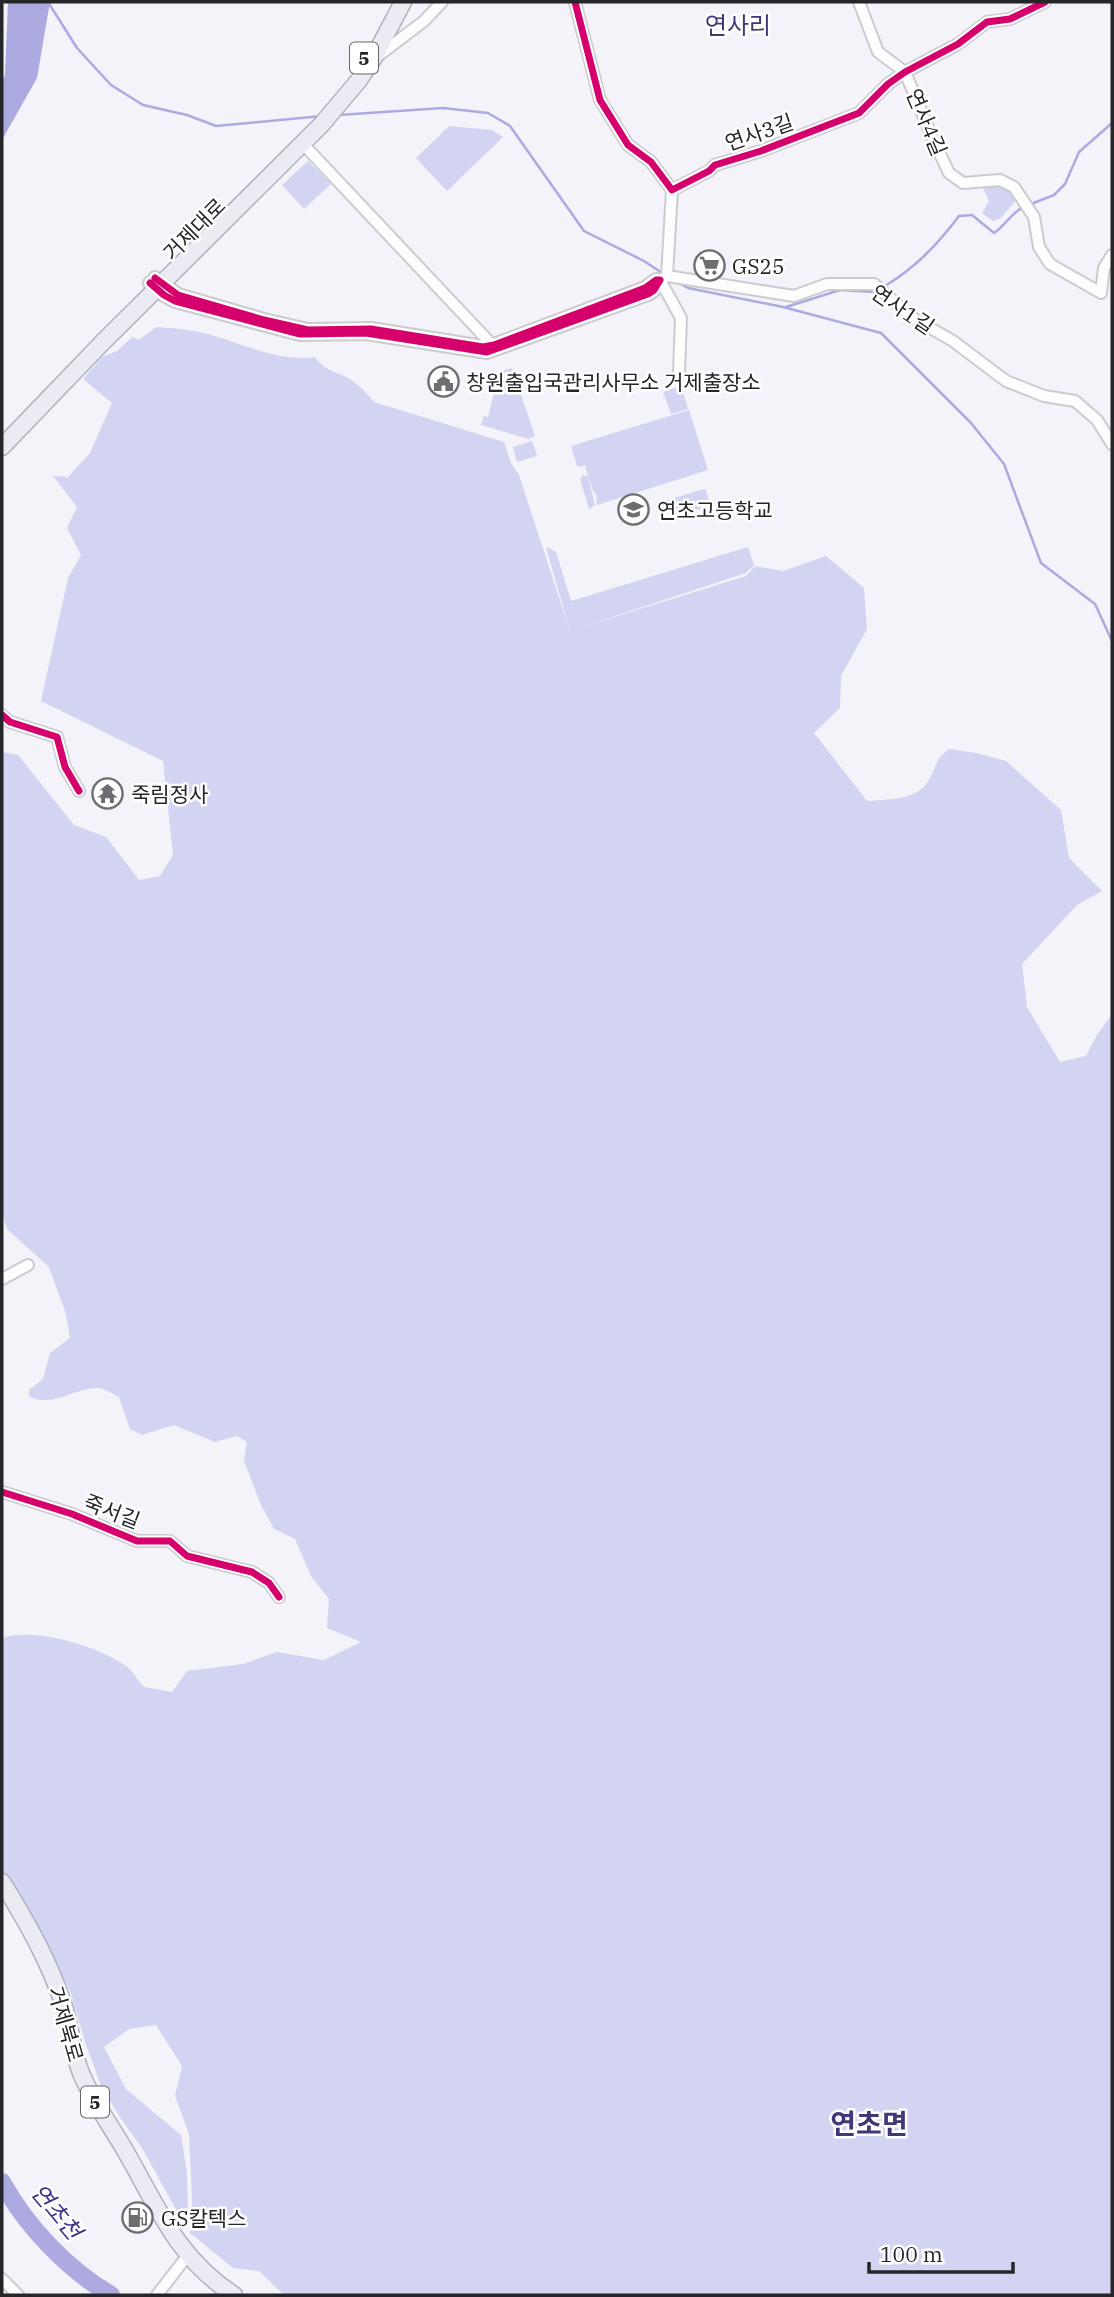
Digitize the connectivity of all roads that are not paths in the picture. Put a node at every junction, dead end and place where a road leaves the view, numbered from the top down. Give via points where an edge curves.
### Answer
1 (395, 2) edge
2 (403, 2) edge
3 (442, 2) edge
4 (575, 2) edge
5 (859, 2) edge
6 (1045, 2) edge
7 (373, 59) junction
8 (905, 72) junction
9 (324, 115) junction
10 (303, 144) junction
11 (671, 190) junction
12 (1112, 255) edge
13 (669, 278) junction
14 (156, 284) junction
15 (495, 348) junction
16 (679, 372) dead end
17 (2, 433) edge
18 (1112, 444) edge
19 (2, 447) edge
20 (2, 715) edge
21 (79, 791) dead end
22 (2, 1273) edge
23 (2, 1279) edge
24 (2, 1492) edge
25 (278, 1597) dead end
26 (2, 1882) edge
27 (188, 2255) junction
28 (2, 2279) edge
29 (158, 2293) edge
30 (18, 2295) edge
31 (234, 2295) edge

1 - 9 main road, 거제대로 / 5 via 374,43
2 - 7 main road, 거제대로 / 5
3 - 7 street
4 - 11 street via 600,100 628,145 651,162
5 - 8 street, 연사4길 via 878,52
6 - 8 street, 연사3길 via 1010,19 987,22 958,44
7 - 9 main road, 거제대로 / 5
8 - 11 street, 연사3길 via 859,113 715,165
8 - 12 street, 연사4길 via 949,173 963,183 1000,180 1014,187 1034,217 1039,247 1050,264 1101,293 1104,268
9 - 10 main road, 거제대로 / 5
9 - 14 main road, 거제대로 / 5
10 - 14 main road, 거제대로 / 5
10 - 15 street
11 - 13 street
13 - 15 street via 656,279 645,288
13 - 16 street via 681,318
13 - 18 street, 연사1길 via 794,296 827,284 874,284 913,318 1006,381 1044,396 1075,401 1097,420
14 - 15 street via 175,301 300,334 366,333 482,352
14 - 17 main road, 거제대로 / 5
14 - 19 main road, 거제대로 / 5
20 - 21 street via 10,722 57,737 65,767
22 - 23 street via 27,1263
24 - 25 street, 죽서길 via 137,1541 170,1541 187,1556 252,1572 269,1583
26 - 27 main road, 거제북로 / 5 via 45,1956 65,2008 73,2050 97,2106 174,2240
27 - 29 street
27 - 31 main road, 거제북로 / 5
28 - 30 street

